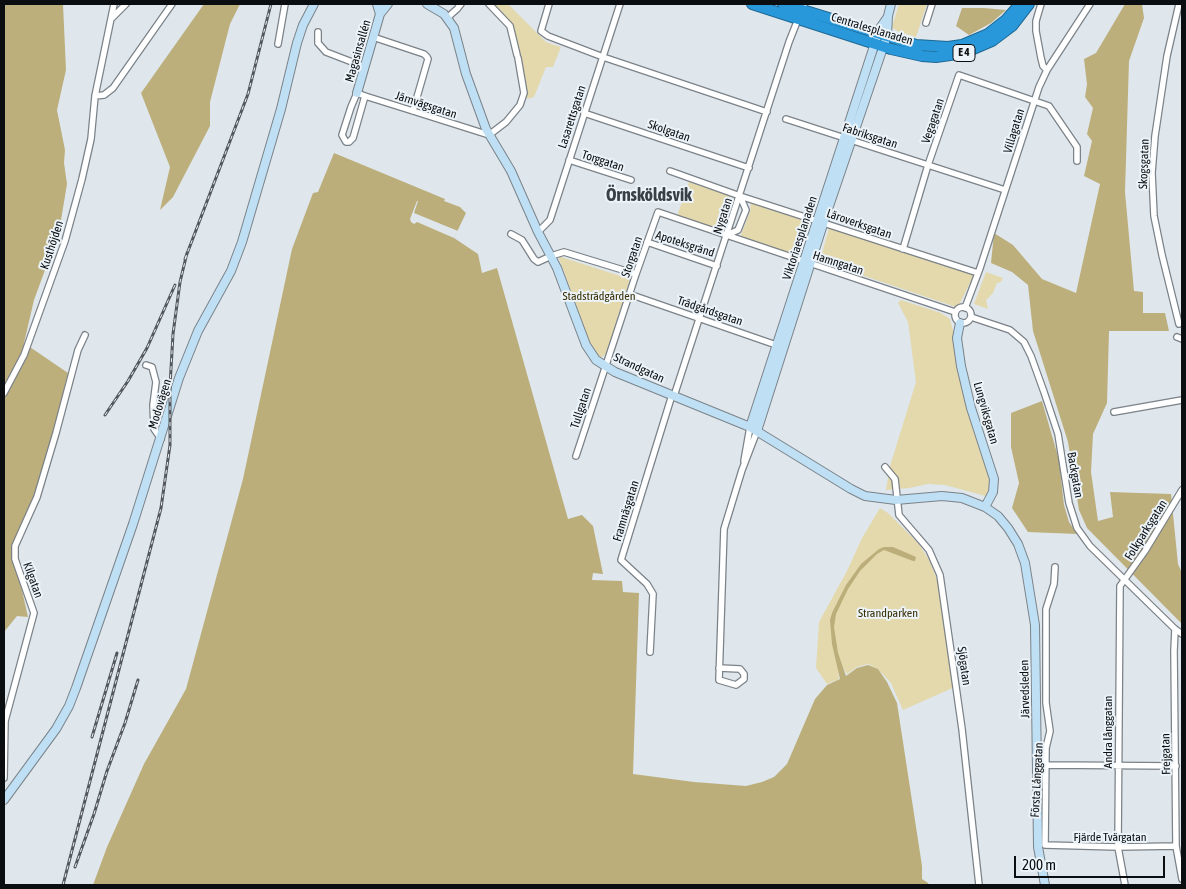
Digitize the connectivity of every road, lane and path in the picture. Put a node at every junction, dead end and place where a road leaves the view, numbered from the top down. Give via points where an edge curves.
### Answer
1 (114, 4) edge
2 (126, 4) edge
3 (172, 4) edge
4 (285, 4) edge
5 (314, 4) edge
6 (377, 4) edge
7 (383, 4) edge
8 (389, 4) edge
9 (427, 4) edge
10 (461, 4) edge
11 (489, 4) edge
12 (549, 4) edge
13 (620, 4) edge
14 (752, 4) edge
15 (783, 4) edge
16 (891, 4) edge
17 (932, 4) edge
18 (1020, 4) edge
19 (1029, 4) edge
20 (1041, 4) edge
21 (1179, 4) edge
22 (1090, 6) edge
23 (799, 11) edge
24 (380, 14) junction
25 (112, 18) junction
26 (447, 18) junction
27 (926, 22) dead end
28 (318, 32) dead end
29 (373, 37) junction
30 (881, 40) junction
31 (278, 44) dead end
32 (603, 57) junction
33 (365, 67) junction
34 (1047, 70) junction
35 (361, 95) junction
36 (95, 96) junction
37 (1034, 100) junction
38 (413, 111) junction
39 (767, 112) junction
40 (584, 113) junction
41 (786, 119) dead end
42 (489, 135) junction
43 (848, 139) junction
44 (569, 160) junction
45 (1077, 161) dead end
46 (928, 165) junction
47 (749, 168) junction
48 (670, 171) dead end
49 (631, 180) dead end
50 (1005, 190) junction
51 (740, 196) junction
52 (658, 212) joint
53 (820, 222) junction
54 (538, 232) junction
55 (511, 234) dead end
56 (727, 235) junction
57 (647, 242) junction
58 (903, 249) junction
59 (551, 256) junction
60 (808, 263) junction
61 (717, 266) junction
62 (978, 273) junction
63 (636, 274) junction
64 (629, 294) junction
65 (965, 308) junction
66 (955, 312) junction
67 (971, 317) junction
68 (699, 319) junction
69 (960, 323) junction
70 (1179, 324) dead end
71 (85, 335) dead end
72 (780, 346) junction
73 (607, 362) junction
74 (146, 365) dead end
75 (4, 393) edge
76 (673, 396) junction
77 (1182, 400) edge
78 (1114, 412) dead end
79 (754, 429) junction
80 (161, 439) junction
81 (576, 456) dead end
82 (885, 467) dead end
83 (1182, 490) edge
84 (896, 500) junction
85 (985, 507) junction
86 (1055, 567) dead end
87 (1126, 579) junction
88 (1175, 629) junction
89 (1182, 634) edge
90 (650, 652) dead end
91 (719, 668) junction
92 (4, 721) edge
93 (1037, 723) junction
94 (1050, 723) junction
95 (1045, 765) junction
96 (1176, 766) junction
97 (1118, 767) junction
98 (4, 778) edge
99 (4, 800) edge
100 (1045, 845) joint
101 (1176, 846) junction
102 (1118, 848) junction
103 (1182, 879) edge
104 (979, 885) edge
105 (1045, 885) edge
106 (1125, 885) edge

1 - 25 street, Kusthöjden
2 - 25 street
3 - 36 street via 113,88 104,95
4 - 31 street
5 - 80 main road, Modovägen via 302,24 242,242 231,271 198,331 179,378
6 - 24 main road
7 - 8 main road
8 - 24 main road
9 - 26 main road
10 - 26 street
11 - 42 street via 510,26 524,93 520,105 506,122
12 - 32 street via 541,31
13 - 32 street, Lasarettsgatan
14 - 23 highway, Centralesplanaden / E 4
15 - 23 highway, Centralesplanaden / E 4
16 - 30 main road, Viktoriaesplanaden
17 - 27 street
18 - 30 highway, Centralesplanaden / E 4 via 998,27 962,45 929,46
19 - 30 highway, Centralesplanaden / E 4 via 1003,34 964,53 922,56
20 - 34 street via 1036,31 1043,66
21 - 70 street, Skogsgatan via 1167,56 1152,173 1154,216
22 - 34 street, Villagatan
23 - 30 highway, Centralesplanaden / E 4
23 - 39 street, Nygatan
24 - 29 main road, Magasinsallén
25 - 36 street, Kusthöjden
26 - 42 main road, Strandgatan via 455,31 466,74
28 - 33 street via 318,43 326,52
29 - 33 main road, Magasinsallén
29 - 38 street via 427,57
30 - 43 main road, Viktoriaesplanaden
32 - 39 street
32 - 40 street, Lasarettsgatan
33 - 35 main road, Magasinsallén
34 - 37 street, Villagatan
35 - 35 street via 350,106 342,135 346,142 353,138
35 - 38 street, Järnvägsgatan
36 - 75 street, Kusthöjden via 91,139 65,241 24,354
37 - 45 street via 1051,108 1077,147
37 - 46 street, Vegagatan via 959,75
37 - 50 street, Villagatan
38 - 42 street, Järnvägsgatan
39 - 47 street, Nygatan
40 - 44 street, Lasarettsgatan
40 - 47 street, Skolgatan
41 - 43 street, Fabriksgatan
42 - 54 main road, Strandgatan via 511,171
43 - 46 street, Fabriksgatan
43 - 53 main road, Viktoriaesplanaden
44 - 49 street, Torggatan
44 - 54 street, Lasarettsgatan via 550,220
46 - 50 street, Fabriksgatan
46 - 58 street, Vegagatan
47 - 51 street, Nygatan
48 - 51 street, Läroverksgatan
50 - 62 street, Villagatan
51 - 53 street, Läroverksgatan
51 - 56 street, Nygatan
51 - 56 street via 746,210 738,230
52 - 56 street, Hamngatan
52 - 57 street, Storgatan
53 - 58 street, Läroverksgatan
53 - 60 main road, Viktoriaesplanaden
54 - 59 main road, Strandgatan
55 - 59 street via 522,240 536,261
56 - 60 street, Hamngatan
56 - 61 street, Nygatan
57 - 61 street, Apoteksgränd
57 - 63 street, Storgatan
58 - 62 street, Läroverksgatan
59 - 63 street via 564,252
59 - 73 main road, Strandgatan via 586,345 596,360
60 - 66 street, Hamngatan
60 - 72 main road, Viktoriaesplanaden
61 - 68 street, Nygatan
62 - 65 street
63 - 64 street, Storgatan
64 - 68 street, Trädgårdsgatan
64 - 73 street, Storgatan
65 - 66 street
65 - 67 street
66 - 69 street
67 - 69 street
67 - 87 street, Backgatan via 1010,330 1024,342 1058,434 1075,523 1090,546
68 - 72 street, Trädgårdsgatan
68 - 76 street, Nygatan
69 - 85 main road, Lungviksgatan via 957,338 961,366 994,479 993,492
71 - 92 street, Kilgatan via 37,497 15,546 15,559 34,613
72 - 79 main road, Viktoriaesplanaden
73 - 76 main road, Strandgatan via 616,372
73 - 81 street, Tullgatan
74 - 80 street via 152,367 156,382 154,429
76 - 79 main road, Strandgatan
76 - 90 street, Framnäsgatan via 621,560 653,594
77 - 78 street
79 - 84 main road, Strandgatan via 865,496
79 - 91 street, Viktoriaesplanaden via 724,529
80 - 99 main road, Modovägen via 69,706
82 - 84 street, Sjögatan via 895,479
83 - 87 street, Folkparksgatan
84 - 85 main road, Strandgatan via 953,497
84 - 104 street, Sjögatan via 901,518 929,550 942,586
85 - 93 main road, Järvedsleden via 1008,528 1025,563 1034,625
86 - 94 street, Första Långgatan via 1054,584 1046,609 1046,702
87 - 88 street, Backgatan
87 - 97 street, Andra långgatan via 1120,586
88 - 89 street, Backgatan
88 - 96 street, Frejgatan
91 - 91 street via 740,669 744,679 736,685 719,680
92 - 98 street, Kilgatan
93 - 94 street
93 - 105 main road, Järvedsleden via 1038,846
94 - 95 street, Första Långgatan
95 - 97 street
95 - 100 street, Första Långgatan
96 - 97 street
96 - 101 street, Frejgatan
97 - 102 street, Andra långgatan
100 - 102 street, Fjärde Tvärgatan
101 - 102 street, Fjärde Tvärgatan
101 - 103 street, Frejgatan
102 - 106 street, Andra långgatan

